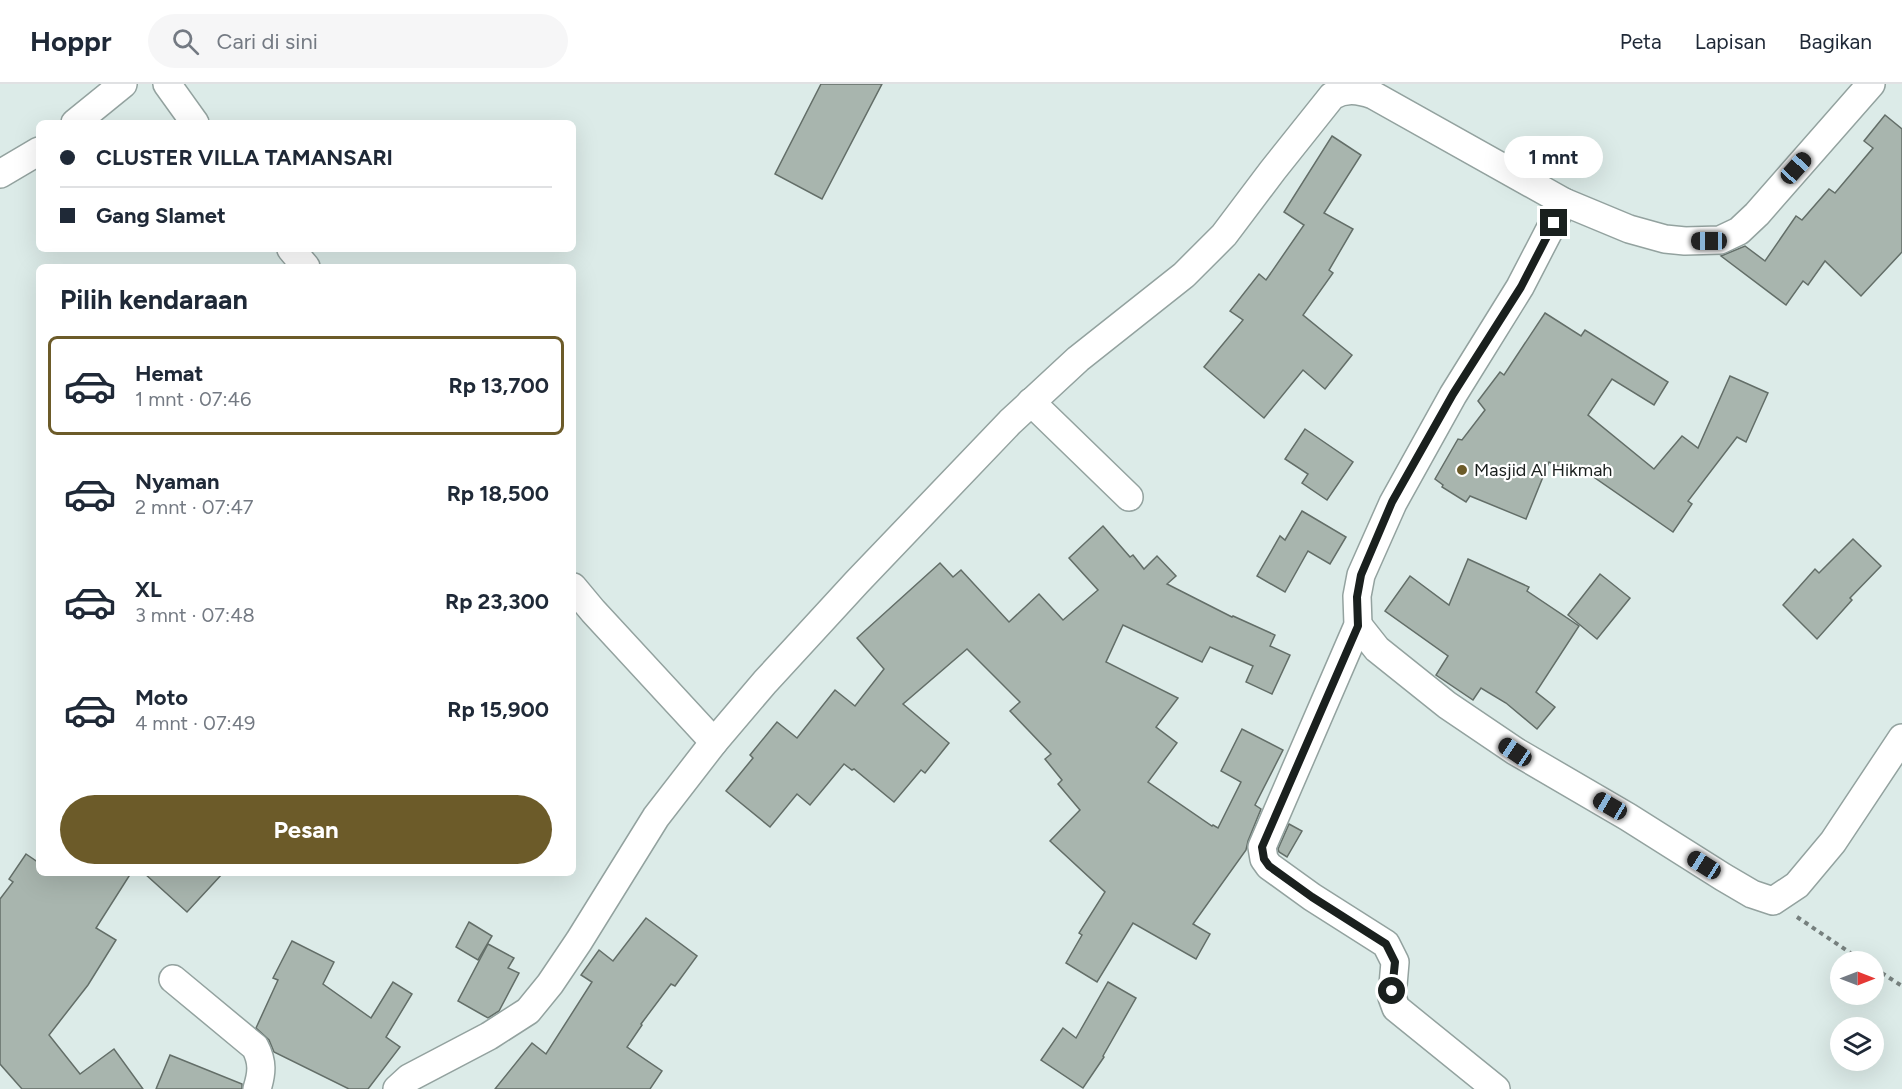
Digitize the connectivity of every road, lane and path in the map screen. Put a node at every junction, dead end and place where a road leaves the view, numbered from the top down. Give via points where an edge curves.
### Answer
1 (123, 84) edge
2 (167, 84) edge
3 (1870, 84) edge
4 (79, 120) edge
5 (193, 120) edge
6 (36, 153) edge
7 (0, 174) edge
8 (1564, 202) junction
9 (294, 252) edge
10 (304, 264) edge
11 (1031, 402) junction
12 (1129, 496) dead end
13 (576, 591) edge
14 (1358, 626) junction
15 (1902, 738) edge
16 (714, 742) junction
17 (1773, 901) junction
18 (1848, 951) edge
19 (1884, 974) edge
20 (173, 979) dead end
21 (1902, 986) edge
22 (257, 1089) edge
23 (397, 1089) edge
24 (1496, 1089) edge

1 - 4 street
2 - 5 street
3 - 8 street via 1757,214 1739,231 1720,240 1665,239
6 - 7 street
8 - 11 street via 1372,95 1340,91 1332,96 1224,235 1184,275 1078,359
8 - 14 street via 1521,287 1453,394 1392,502 1361,575
9 - 10 street
11 - 12 street
11 - 16 street via 961,471
13 - 16 street
14 - 17 street via 1377,650 1515,752 1752,894
14 - 24 street via 1262,847 1264,859 1312,897 1386,944 1395,962 1395,1008
15 - 17 street via 1826,852 1797,885
16 - 23 street via 656,817 579,941 528,1011 409,1078
17 - 18 path
19 - 21 path
20 - 22 street via 255,1047 262,1072

